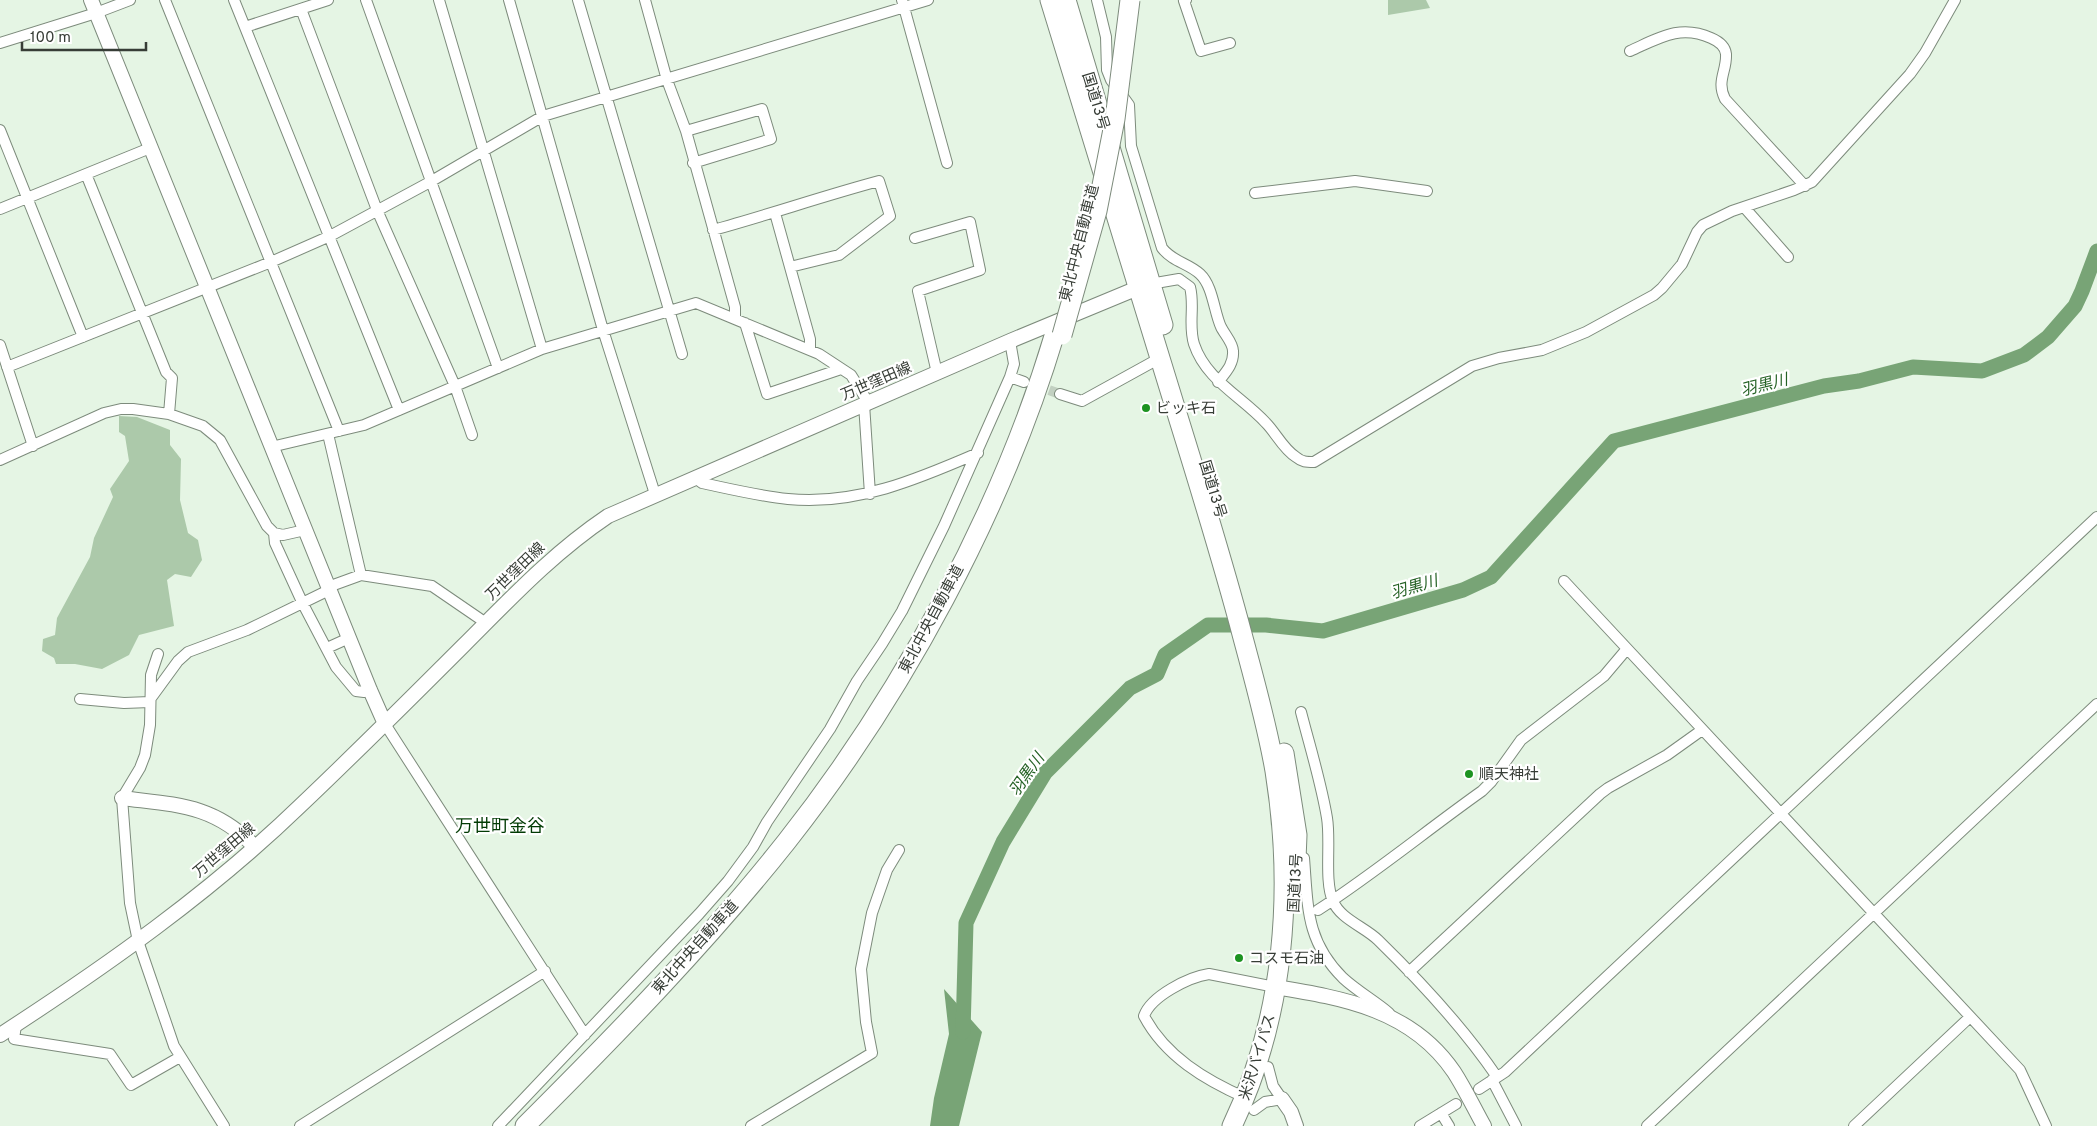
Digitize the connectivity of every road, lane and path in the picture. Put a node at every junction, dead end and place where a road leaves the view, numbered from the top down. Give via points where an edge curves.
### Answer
1 (90, 0) edge
2 (130, 0) edge
3 (165, 0) edge
4 (234, 0) edge
5 (328, 0) edge
6 (366, 0) edge
7 (439, 0) edge
8 (509, 0) edge
9 (578, 0) edge
10 (645, 0) edge
11 (928, 0) edge
12 (1050, 0) edge
13 (1066, 0) edge
14 (1097, 0) edge
15 (1122, 0) edge
16 (1130, 0) edge
17 (1186, 0) edge
18 (1955, 0) edge
19 (903, 4) edge
20 (301, 9) junction
21 (96, 13) junction
22 (245, 27) junction
23 (1230, 42) dead end
24 (0, 43) edge
25 (1630, 51) dead end
26 (667, 80) junction
27 (606, 97) junction
28 (543, 116) junction
29 (0, 130) edge
30 (686, 130) junction
31 (150, 148) junction
32 (483, 150) junction
33 (693, 163) junction
34 (947, 163) dead end
35 (86, 174) junction
36 (430, 182) junction
37 (1805, 186) junction
38 (1427, 191) dead end
39 (1254, 193) dead end
40 (27, 198) junction
41 (1744, 207) junction
42 (0, 209) edge
43 (377, 210) junction
44 (775, 213) junction
45 (712, 230) junction
46 (330, 236) junction
47 (915, 238) dead end
48 (1788, 257) dead end
49 (271, 262) junction
50 (790, 268) junction
51 (1144, 286) junction
52 (207, 288) junction
53 (670, 311) junction
54 (143, 313) junction
55 (740, 321) junction
56 (603, 330) junction
57 (1058, 334) junction
58 (83, 337) junction
59 (1010, 341) junction
60 (0, 345) edge
61 (542, 349) junction
62 (810, 350) junction
63 (682, 354) dead end
64 (1160, 358) junction
65 (7, 367) junction
66 (498, 368) junction
67 (841, 369) junction
68 (937, 373) junction
69 (1010, 377) junction
70 (1024, 382) tunnel mouth
71 (1218, 382) junction
72 (455, 386) junction
73 (1060, 394) tunnel mouth
74 (866, 403) junction
75 (399, 410) junction
76 (169, 414) junction
77 (339, 431) junction
78 (328, 434) junction
79 (472, 435) dead end
80 (32, 446) junction
81 (272, 447) junction
82 (978, 453) junction
83 (0, 460) edge
84 (694, 477) junction
85 (655, 494) junction
86 (870, 494) junction
87 (2097, 517) edge
88 (305, 530) junction
89 (274, 533) junction
90 (1227, 555) junction
91 (361, 575) junction
92 (1564, 581) dead end
93 (328, 588) junction
94 (303, 604) junction
95 (486, 623) junction
96 (348, 638) junction
97 (327, 648) junction
98 (1626, 650) junction
99 (158, 654) dead end
100 (370, 690) junction
101 (80, 699) dead end
102 (150, 700) junction
103 (1267, 704) junction
104 (2097, 704) edge
105 (1300, 712) dead end
106 (385, 724) junction
107 (1702, 730) junction
108 (122, 798) junction
109 (1780, 814) junction
110 (1295, 818) junction
111 (254, 846) junction
112 (900, 850) dead end
113 (1332, 901) junction
114 (1318, 910) dead end
115 (1874, 913) junction
116 (138, 941) junction
117 (544, 971) junction
118 (1409, 972) junction
119 (1281, 988) junction
120 (1970, 1016) junction
121 (1398, 1020) junction
122 (16, 1025) junction
123 (0, 1035) edge
124 (585, 1035) junction
125 (180, 1057) junction
126 (1268, 1067) junction
127 (1495, 1079) junction
128 (1479, 1089) dead end
129 (1282, 1099) junction
130 (1456, 1104) dead end
131 (1249, 1111) edge
132 (1441, 1113) junction
133 (224, 1126) edge
134 (300, 1126) edge
135 (498, 1126) edge
136 (524, 1126) edge
137 (536, 1126) edge
138 (751, 1126) edge
139 (1232, 1126) edge
140 (1296, 1126) edge
141 (1420, 1126) edge
142 (1449, 1126) edge
143 (1484, 1126) edge
144 (1516, 1126) edge
145 (1647, 1126) edge
146 (1854, 1126) edge
147 (2046, 1126) edge

1 - 21 main road
2 - 21 street
3 - 49 street
4 - 22 street
5 - 20 street
6 - 36 street
7 - 32 street
8 - 28 street
9 - 27 street
10 - 26 street
11 - 19 street
12 - 51 highway, 国道13号
13 - 51 highway, 国道13号
14 - 71 street via 1106,37 1107,70 1128,105 1131,146 1162,248 1169,257 1201,275 1233,350 1229,369
15 - 57 highway, 東北中央自動車道 via 1114,72 1090,207
16 - 57 highway, 東北中央自動車道, bridge via 1115,119 1099,202
17 - 23 street via 1201,51
18 - 37 street via 1910,74 1819,175
19 - 26 street
19 - 34 street
20 - 22 street
20 - 43 street
21 - 24 street
21 - 31 main road
22 - 46 street
25 - 37 street via 1662,36 1682,31 1717,40 1724,46 1726,54 1720,85 1725,99
26 - 27 street
26 - 30 street
27 - 28 street
27 - 53 street
28 - 32 street
28 - 56 street
29 - 40 street
30 - 33 street
30 - 33 street via 762,109 771,139
31 - 35 street
31 - 52 main road
32 - 36 street
32 - 61 street
33 - 45 street
35 - 40 street
35 - 54 street
36 - 43 street
36 - 66 street
37 - 41 street
38 - 39 street via 1355,181
40 - 42 street
40 - 58 street
41 - 48 street
41 - 71 street via 1703,225 1675,274 1654,295 1555,346 1472,366 1314,462 1303,462 1294,456 1266,423
43 - 46 street
43 - 72 street
44 - 45 street
44 - 50 street
44 - 50 street via 879,181 890,216 839,255
45 - 55 street
46 - 49 street
46 - 75 street
47 - 68 street via 970,222 980,270 918,291
49 - 52 street
49 - 77 street
50 - 62 street via 810,339
51 - 59 main road, 万世窪田線
51 - 64 highway, 国道13号
51 - 71 street via 1179,279 1190,287 1190,330 1194,345 1207,370
51 - 90 highway, 国道13号
52 - 54 street
52 - 81 main road
53 - 55 street via 696,303
53 - 56 street
53 - 63 street
54 - 58 street
54 - 76 street via 166,372 172,378
55 - 62 street
55 - 67 street via 767,394
56 - 61 street
56 - 85 street
57 - 136 highway, 東北中央自動車道 via 991,502 931,623 895,685 835,774 788,839 663,983
57 - 137 highway, 東北中央自動車道 via 1042,400 992,522 902,693 867,747 749,902
58 - 65 street
59 - 68 main road, 万世窪田線
59 - 69 street via 1014,364
60 - 65 street
61 - 66 street
62 - 67 street
64 - 73 street via 1082,401
64 - 90 highway, 国道13号
65 - 80 street
66 - 72 street
67 - 74 street via 851,375
68 - 74 main road, 万世窪田線
69 - 70 street
69 - 82 street
72 - 75 street
72 - 79 street
74 - 84 main road, 万世窪田線
74 - 86 street
75 - 77 street
76 - 80 street via 121,409 104,413
76 - 89 street via 203,426 220,440 267,526
77 - 78 street
78 - 81 street
78 - 91 street
80 - 83 street
81 - 88 main road
82 - 86 street
82 - 124 street via 902,610 856,681 830,730 753,847 699,914
84 - 85 main road, 万世窪田線
84 - 86 street via 702,483 789,499 836,499
85 - 95 main road, 万世窪田線 via 608,516 584,532 551,558
87 - 109 street
88 - 89 street via 283,535
88 - 93 main road
89 - 94 street via 275,543
90 - 103 highway, 国道13号
91 - 93 street
91 - 95 street via 432,586
92 - 98 street
93 - 94 street
93 - 96 main road
94 - 97 street
94 - 102 street via 248,630 188,652 178,660
95 - 106 main road, 万世窪田線
96 - 97 street
96 - 100 main road
97 - 100 street via 336,667 356,691
98 - 107 street
98 - 113 street via 1604,676 1520,740 1482,791
99 - 102 street via 151,675
100 - 106 main road
101 - 102 street via 124,704
102 - 108 street via 145,755
103 - 110 highway, 国道13号
103 - 119 highway, 国道13号 via 1283,839
104 - 115 street
105 - 113 street via 1327,818
106 - 111 main road, 万世窪田線
106 - 117 street
107 - 109 street
107 - 118 street via 1668,756 1600,794
108 - 111 main road via 193,808 219,819
108 - 116 street via 130,903
109 - 115 street
109 - 127 street
110 - 119 highway, 国道13号 via 1296,870
110 - 121 street via 1302,841 1309,921 1317,944 1344,979
111 - 116 main road, 万世窪田線
112 - 138 street via 887,870 872,913 861,969 872,1053
113 - 114 street
113 - 118 street via 1345,916 1376,938
115 - 120 street
115 - 145 street
116 - 122 main road, 万世窪田線
116 - 125 street
117 - 124 street
117 - 134 street
118 - 127 street via 1473,1043
119 - 121 main road via 1357,1003
119 - 126 highway, 米沢バイパス
119 - 131 highway, 米沢バイパス via 1267,1030
119 - 131 street via 1209,974 1199,976 1167,991 1147,1009 1144,1016 1150,1028 1187,1066
120 - 146 street
120 - 147 street via 2020,1070
121 - 143 main road via 1418,1034 1454,1072
122 - 123 main road, 万世窪田線
122 - 125 street via 14,1039 110,1054 132,1085
124 - 135 street
125 - 133 street
126 - 129 street via 1273,1086
126 - 131 highway, 米沢バイパス
127 - 128 street
127 - 144 street
129 - 131 street via 1265,1102
129 - 140 main road
130 - 132 street
131 - 139 highway, 米沢バイパス
132 - 141 street
132 - 142 street

